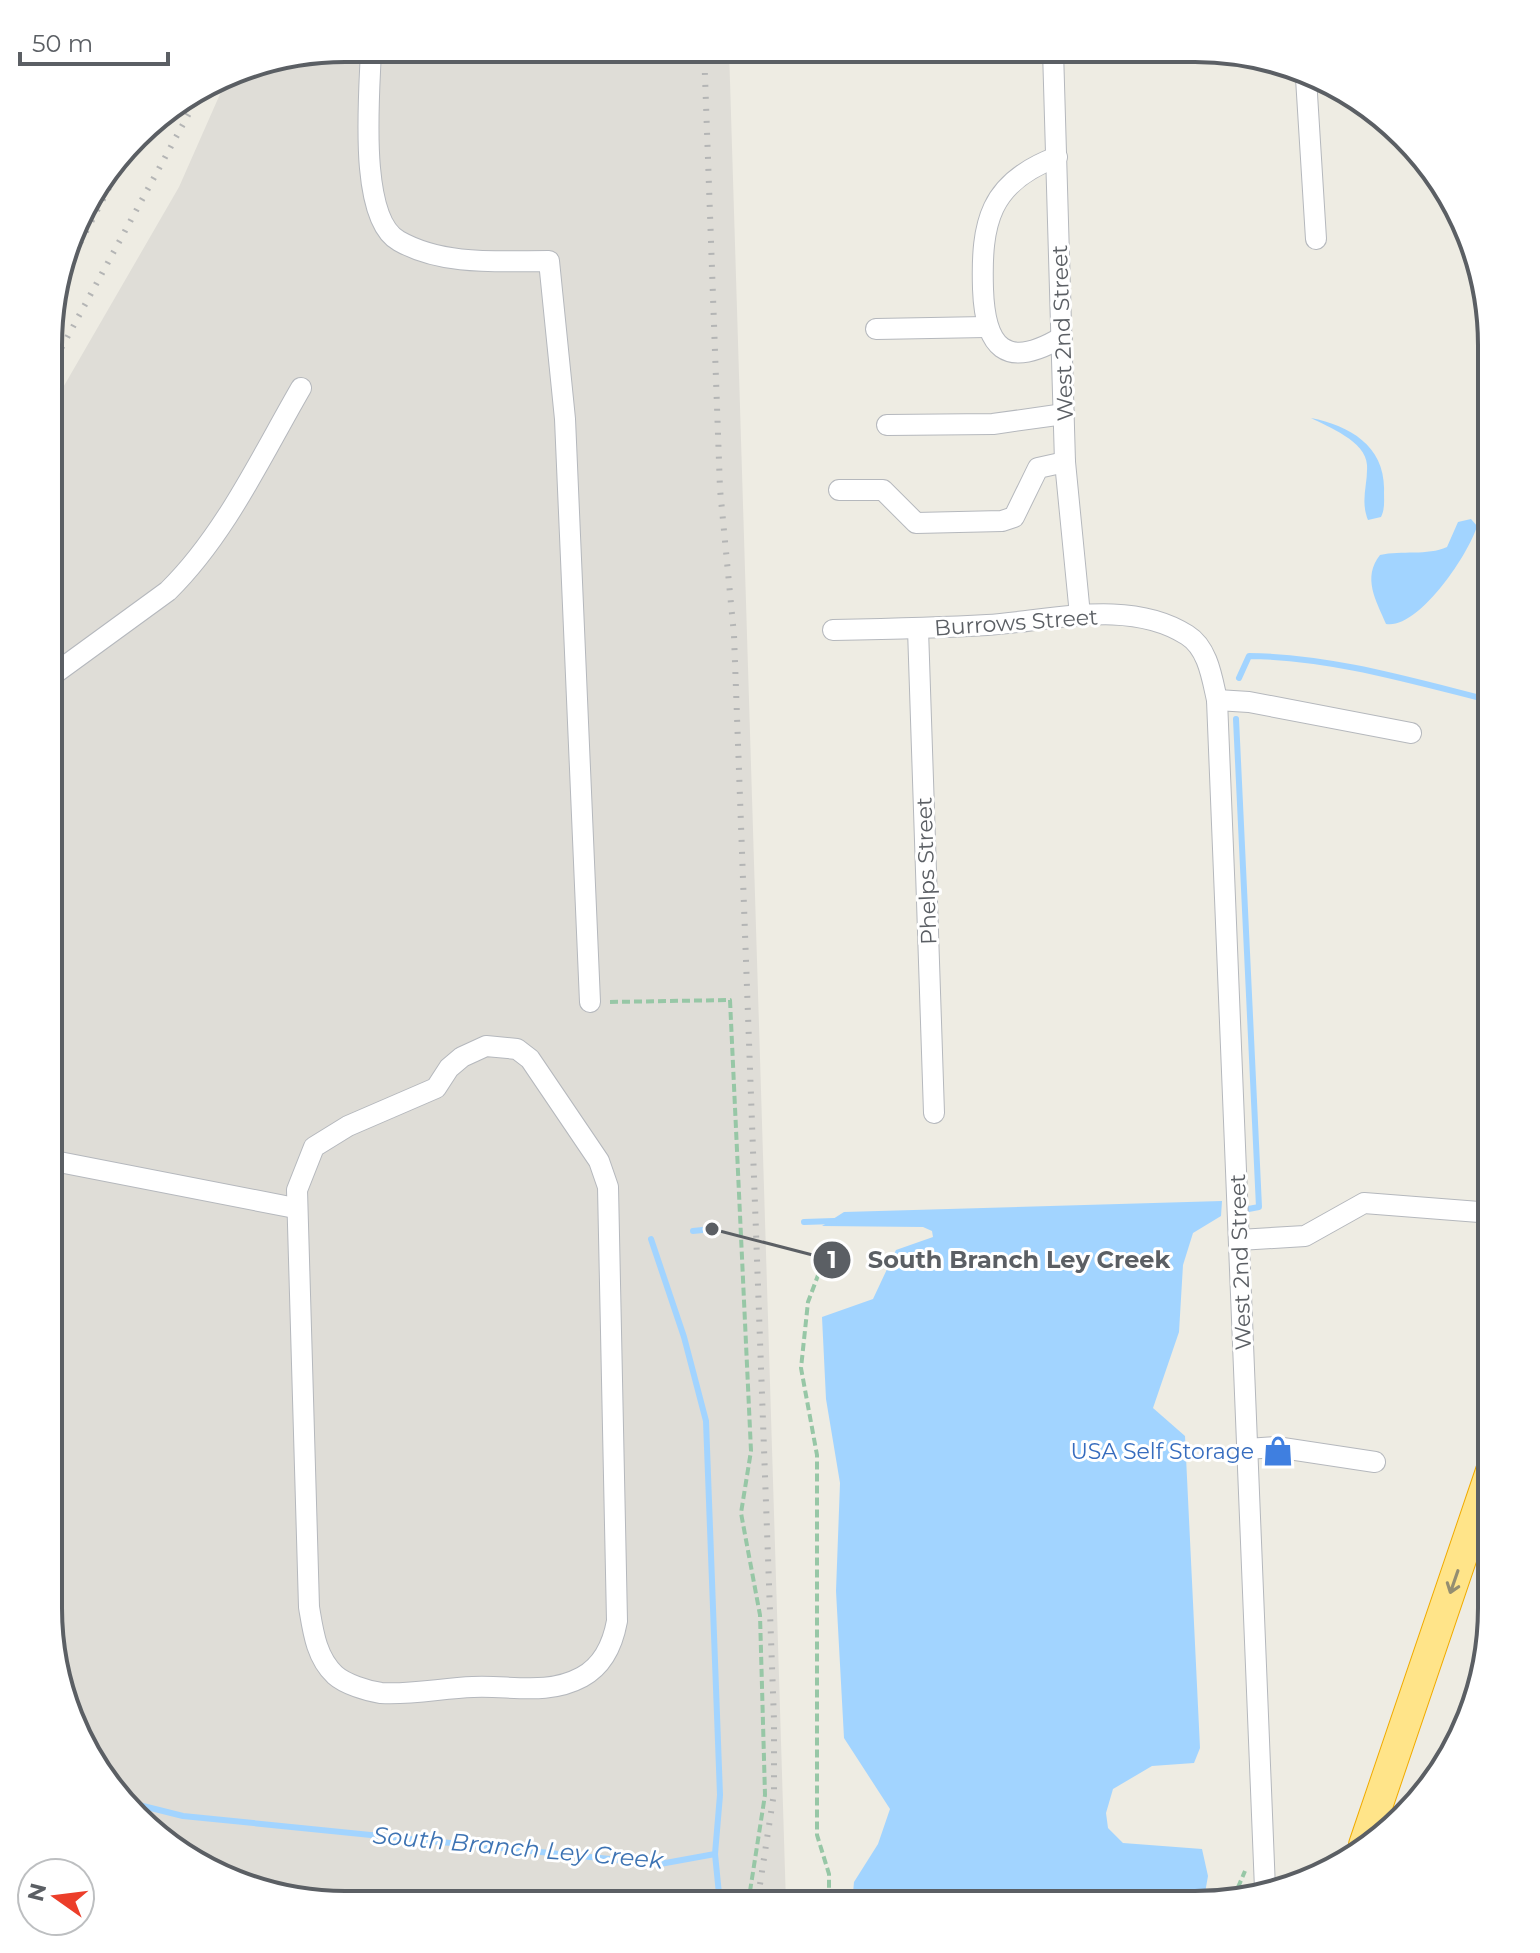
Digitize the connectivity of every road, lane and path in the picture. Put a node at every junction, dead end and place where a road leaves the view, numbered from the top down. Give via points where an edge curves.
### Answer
1 (1053, 62) edge
2 (371, 63) edge
3 (1306, 85) edge
4 (1057, 157) junction
5 (1316, 239) dead end
6 (986, 327) junction
7 (876, 329) dead end
8 (1062, 337) junction
9 (301, 388) dead end
10 (1064, 414) junction
11 (887, 425) dead end
12 (1065, 462) junction
13 (839, 490) dead end
14 (1080, 615) junction
15 (918, 629) junction
16 (833, 630) dead end
17 (1194, 641) joint
18 (62, 668) edge
19 (1217, 700) junction
20 (1411, 733) dead end
21 (590, 1002) joint
22 (934, 1113) dead end
23 (62, 1163) edge
24 (295, 1208) junction
25 (1477, 1212) edge
26 (1239, 1240) junction
27 (823, 1262) dead end
28 (1247, 1449) junction
29 (1375, 1462) dead end
30 (1477, 1514) edge
31 (1369, 1831) edge
32 (1265, 1882) edge
33 (829, 1890) edge
34 (750, 1891) edge

1 - 4 street, West 2nd Street
2 - 21 street via 368,161 375,206 396,240 439,256 549,261 565,419
3 - 5 street
4 - 6 street via 1017,176 987,222 981,242
4 - 8 street, West 2nd Street
6 - 7 street
6 - 8 street via 1002,349 1023,353
8 - 10 street, West 2nd Street
9 - 18 street via 219,530 185,574
10 - 11 street via 993,424
10 - 12 street, West 2nd Street
12 - 13 street via 1038,468 1014,517 1002,521 916,523 883,490
12 - 14 street, West 2nd Street
14 - 15 street, Burrows Street
14 - 17 street, Burrows Street via 1147,620
15 - 16 street, Burrows Street
15 - 22 street, Phelps Street
17 - 19 street, West 2nd Street via 1209,664
19 - 20 street
19 - 26 street, West 2nd Street
21 - 34 path via 730,1000 751,1451 741,1513 760,1615 764,1723 765,1795
23 - 24 street
24 - 24 street via 309,1607 323,1659 336,1676 378,1693 477,1686 521,1690 583,1677 613,1644 619,1590 608,1187 599,1161 530,1059 517,1049 486,1046 462,1057 436,1088 348,1126 314,1147 302,1171
25 - 26 street via 1364,1203 1305,1236
26 - 28 street, West 2nd Street
27 - 33 path via 808,1302 801,1368 817,1455 817,1835
28 - 29 street via 1276,1447
28 - 32 street, West 2nd Street
30 -> 31 highway

